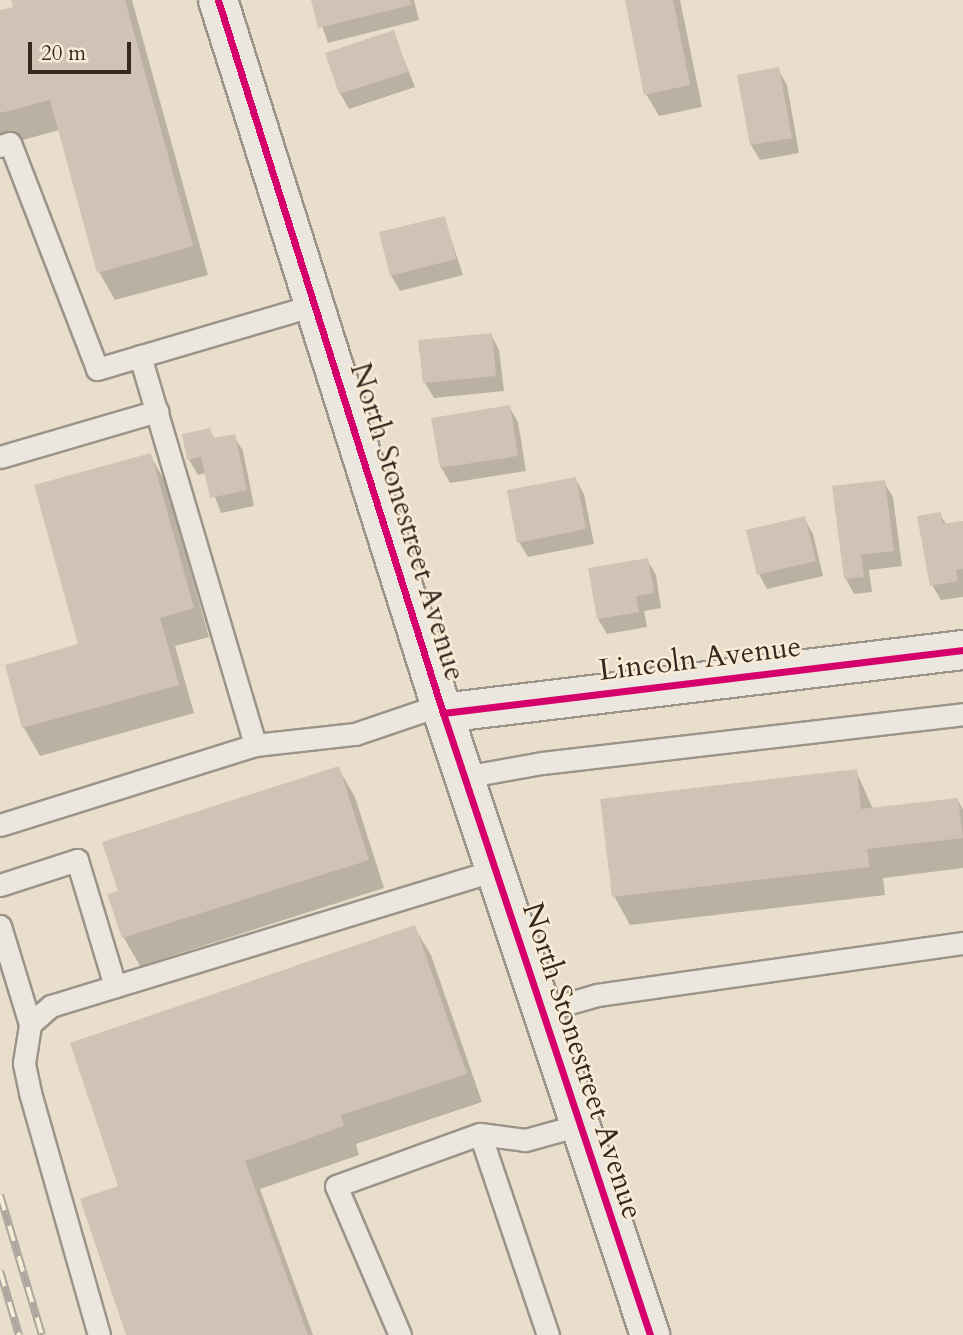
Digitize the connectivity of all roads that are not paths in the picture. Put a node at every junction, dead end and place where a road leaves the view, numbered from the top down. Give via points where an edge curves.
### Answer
1 (218, 0) edge
2 (0, 146) edge
3 (314, 304) junction
4 (140, 356) junction
5 (157, 411) junction
6 (0, 457) edge
7 (963, 650) edge
8 (442, 709) junction
9 (963, 714) edge
10 (255, 745) junction
11 (464, 777) junction
12 (0, 825) edge
13 (495, 870) junction
14 (0, 885) edge
15 (0, 926) edge
16 (963, 943) edge
17 (115, 986) junction
18 (542, 1011) junction
19 (30, 1024) junction
20 (580, 1125) junction
21 (480, 1134) junction
22 (99, 1335) edge
23 (400, 1335) edge
24 (548, 1335) edge
25 (650, 1335) edge

1 - 3 street, North Stonestreet Avenue
2 - 4 lane via 10,143 97,369
3 - 4 lane
3 - 8 street, North Stonestreet Avenue
4 - 5 lane
5 - 6 lane
5 - 10 lane
7 - 8 street, Lincoln Avenue
8 - 10 lane via 355,734
8 - 11 street, North Stonestreet Avenue
9 - 11 lane
10 - 12 lane
11 - 13 street, North Stonestreet Avenue
13 - 17 lane
13 - 18 street, North Stonestreet Avenue
14 - 17 lane via 77,860
15 - 19 lane
16 - 18 lane via 597,995
17 - 19 lane via 51,1006
18 - 20 street, North Stonestreet Avenue
19 - 22 lane via 24,1063 30,1092
20 - 21 lane via 524,1140
20 - 25 street, North Stonestreet Avenue
21 - 23 lane via 337,1186
21 - 24 lane

